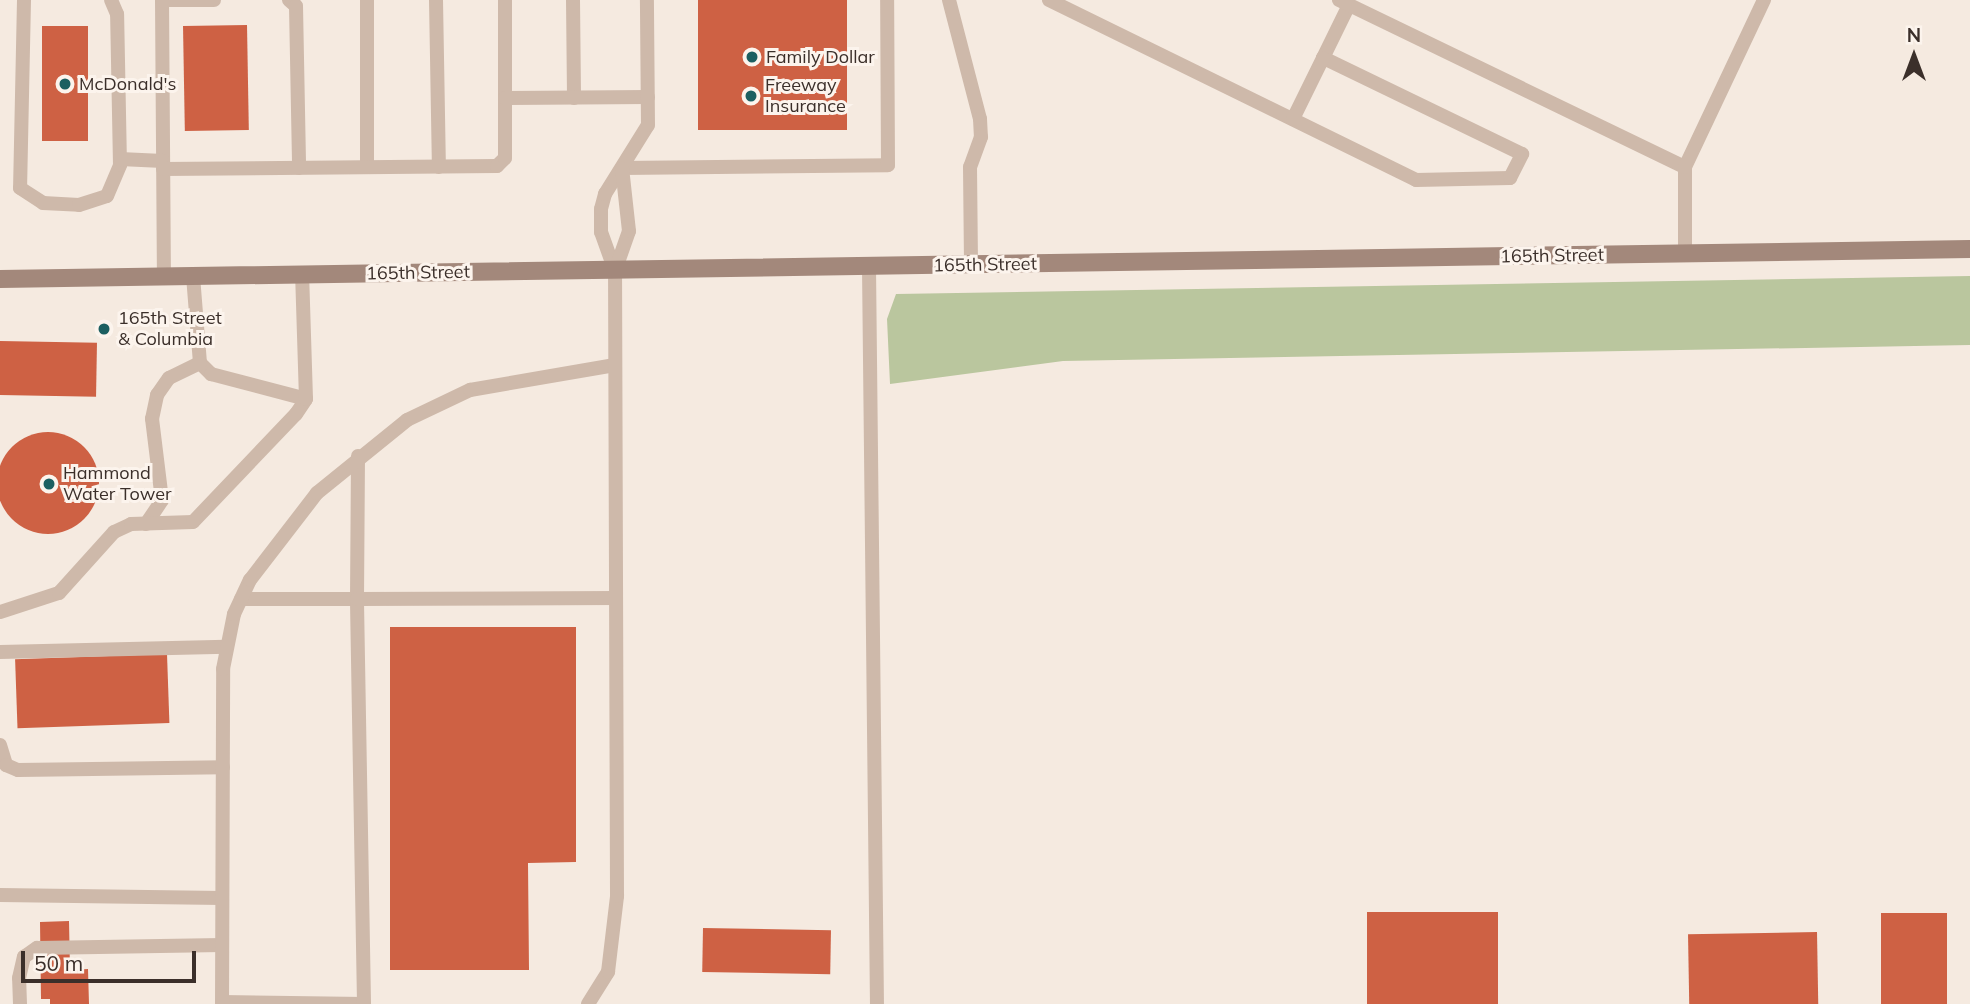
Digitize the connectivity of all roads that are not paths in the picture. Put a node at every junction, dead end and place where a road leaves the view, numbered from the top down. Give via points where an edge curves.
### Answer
1 (24, 0) edge
2 (111, 0) edge
3 (162, 0) edge
4 (214, 0) edge
5 (289, 0) edge
6 (367, 0) edge
7 (436, 0) edge
8 (505, 0) edge
9 (573, 0) edge
10 (647, 0) edge
11 (887, 0) edge
12 (949, 0) edge
13 (1049, 0) edge
14 (1764, 0) edge
15 (1344, 3) edge
16 (1323, 58) junction
17 (648, 97) junction
18 (505, 98) junction
19 (574, 98) junction
20 (1293, 120) junction
21 (120, 159) junction
22 (163, 165) junction
23 (367, 167) junction
24 (439, 167) junction
25 (1685, 167) junction
26 (299, 168) junction
27 (622, 168) junction
28 (1970, 249) edge
29 (1685, 254) junction
30 (971, 265) junction
31 (869, 267) junction
32 (615, 271) junction
33 (302, 275) junction
34 (193, 276) junction
35 (164, 277) junction
36 (0, 279) edge
37 (200, 363) junction
38 (615, 365) junction
39 (306, 399) junction
40 (358, 456) junction
41 (146, 524) junction
42 (616, 598) junction
43 (241, 599) junction
44 (357, 600) junction
45 (0, 611) edge
46 (226, 647) junction
47 (0, 652) edge
48 (0, 745) edge
49 (223, 767) junction
50 (0, 895) edge
51 (222, 898) junction
52 (222, 945) junction
53 (222, 1003) edge
54 (20, 1004) edge
55 (364, 1004) edge
56 (588, 1004) edge
57 (877, 1004) edge

1 - 21 lane via 20,188 43,203 79,205 107,196
2 - 21 lane via 117,14
3 - 4 lane
3 - 22 lane
5 - 26 lane via 296,6
6 - 23 lane
7 - 24 lane
8 - 18 lane
9 - 19 lane
10 - 17 lane
11 - 27 lane via 888,165
12 - 30 lane via 980,119 981,136 970,167
13 - 20 lane
14 - 25 lane
15 - 16 lane
15 - 25 lane
16 - 20 lane
16 - 20 lane via 1522,154 1510,178 1416,180
17 - 19 lane
17 - 27 lane via 648,125
18 - 19 lane
18 - 24 lane via 505,158 497,166
21 - 22 lane
22 - 26 lane
22 - 35 lane
23 - 24 lane
23 - 26 lane
25 - 29 lane
27 - 32 lane via 629,231
27 - 32 lane via 601,209 601,232
28 - 29 main road, 165th Street
29 - 30 main road, 165th Street
30 - 31 main road, 165th Street
31 - 32 main road, 165th Street
31 - 57 lane
32 - 33 main road, 165th Street
32 - 38 lane
33 - 34 main road, 165th Street
33 - 39 lane
34 - 35 main road, 165th Street
34 - 37 lane
35 - 36 main road, 165th Street
37 - 39 lane via 211,374
37 - 41 lane via 169,378 157,395 152,419 162,500
38 - 40 lane via 470,390 407,420
38 - 42 lane
39 - 41 lane via 204,514 193,522
40 - 43 lane via 293,521
40 - 44 lane
41 - 45 lane via 114,532 59,593
42 - 44 lane
42 - 56 lane via 615,939 608,972
43 - 44 lane
43 - 46 lane
44 - 55 lane
46 - 47 lane
46 - 49 lane
48 - 49 lane via 6,765 18,770
49 - 51 lane
50 - 51 lane
51 - 52 lane
52 - 53 lane
52 - 54 lane via 37,948 24,957
53 - 55 lane

